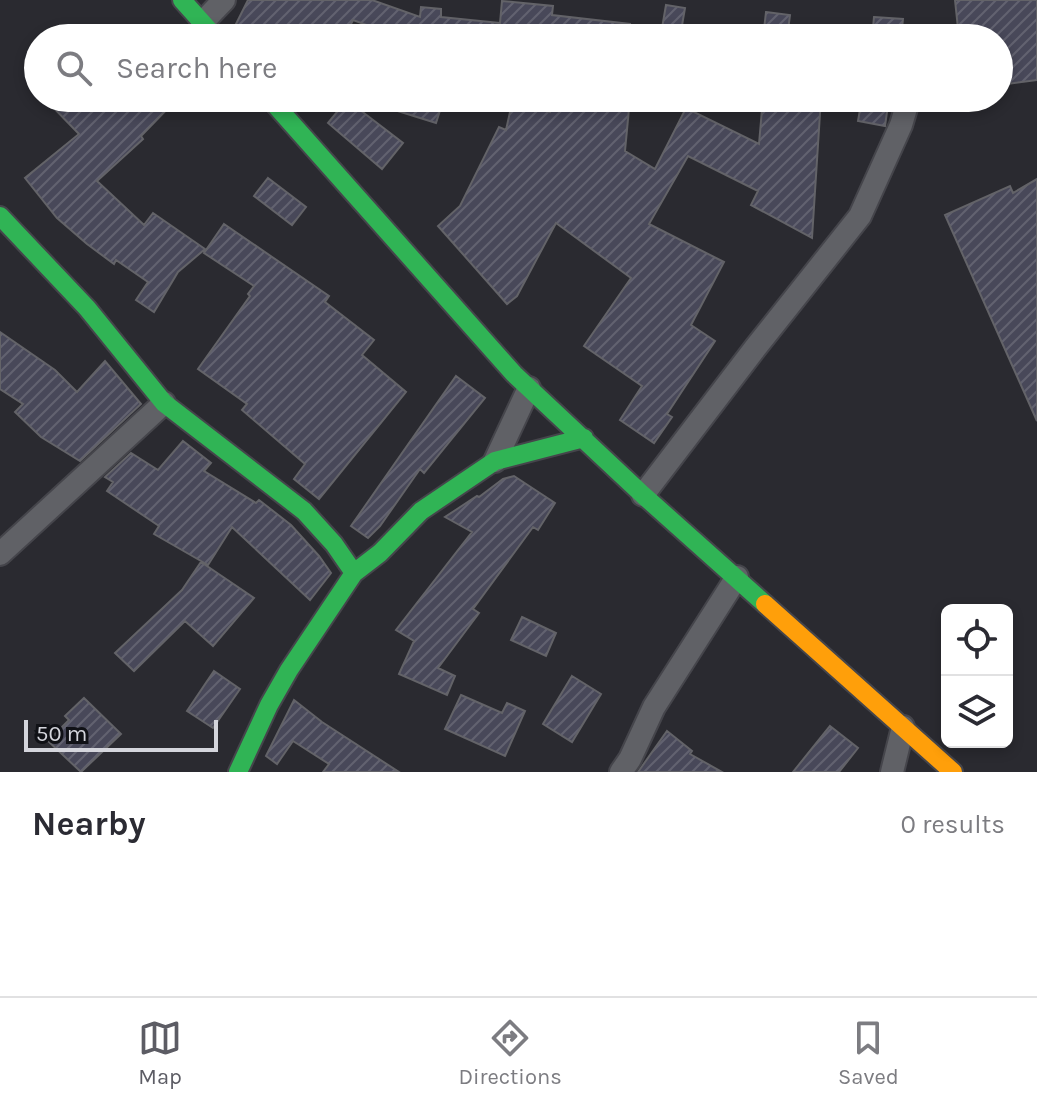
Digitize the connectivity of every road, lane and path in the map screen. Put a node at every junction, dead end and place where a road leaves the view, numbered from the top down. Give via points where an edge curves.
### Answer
1 (182, 0) edge
2 (224, 0) edge
3 (204, 24) edge
4 (212, 24) edge
5 (282, 112) edge
6 (905, 112) edge
7 (0, 216) edge
8 (529, 388) junction
9 (164, 403) junction
10 (584, 438) junction
11 (495, 461) junction
12 (643, 495) junction
13 (0, 554) edge
14 (354, 573) junction
15 (737, 577) junction
16 (903, 727) junction
17 (238, 772) edge
18 (621, 772) edge
19 (892, 772) edge
20 (953, 772) edge

1 - 3 street
2 - 4 street
5 - 8 street
6 - 12 street via 860,216
7 - 9 street via 87,308
8 - 10 street
8 - 11 street
9 - 13 street
9 - 14 street via 304,511
10 - 11 street
10 - 12 street
11 - 14 street via 421,511
12 - 15 street
14 - 17 street via 289,670
15 - 16 street
15 - 18 street via 654,707
16 - 19 street
16 - 20 street

